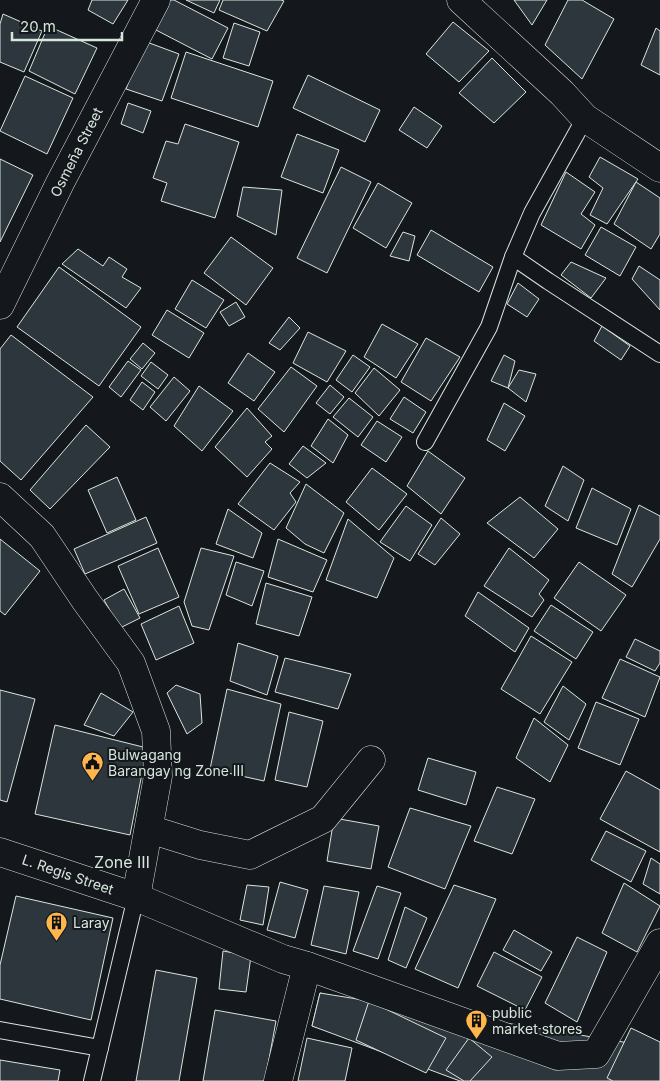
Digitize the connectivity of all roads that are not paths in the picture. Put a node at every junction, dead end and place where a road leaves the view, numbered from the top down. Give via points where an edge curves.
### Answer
1 (156, 0) edge
2 (461, 0) edge
3 (585, 118) junction
4 (660, 168) edge
5 (513, 257) junction
6 (0, 305) edge
7 (660, 354) edge
8 (425, 442) dead end
9 (0, 497) edge
10 (372, 760) dead end
11 (148, 828) junction
12 (0, 852) edge
13 (136, 897) junction
14 (660, 943) edge
15 (307, 966) junction
16 (0, 1030) edge
17 (100, 1048) junction
18 (92, 1081) edge
19 (278, 1081) edge

1 - 6 street, Osmeña Street via 60,182
2 - 3 street
3 - 4 street
3 - 5 lane via 532,213
5 - 7 lane
5 - 8 lane via 489,327
9 - 11 street via 42,536 131,663 156,732 158,776
10 - 11 street via 323,819 250,855 200,845
11 - 13 street
12 - 13 street, L. Regis Street
13 - 15 street, L. Regis Street
13 - 17 lane
14 - 15 street, L. Regis Street via 596,1054 558,1056
15 - 19 street
16 - 17 lane
17 - 18 lane

